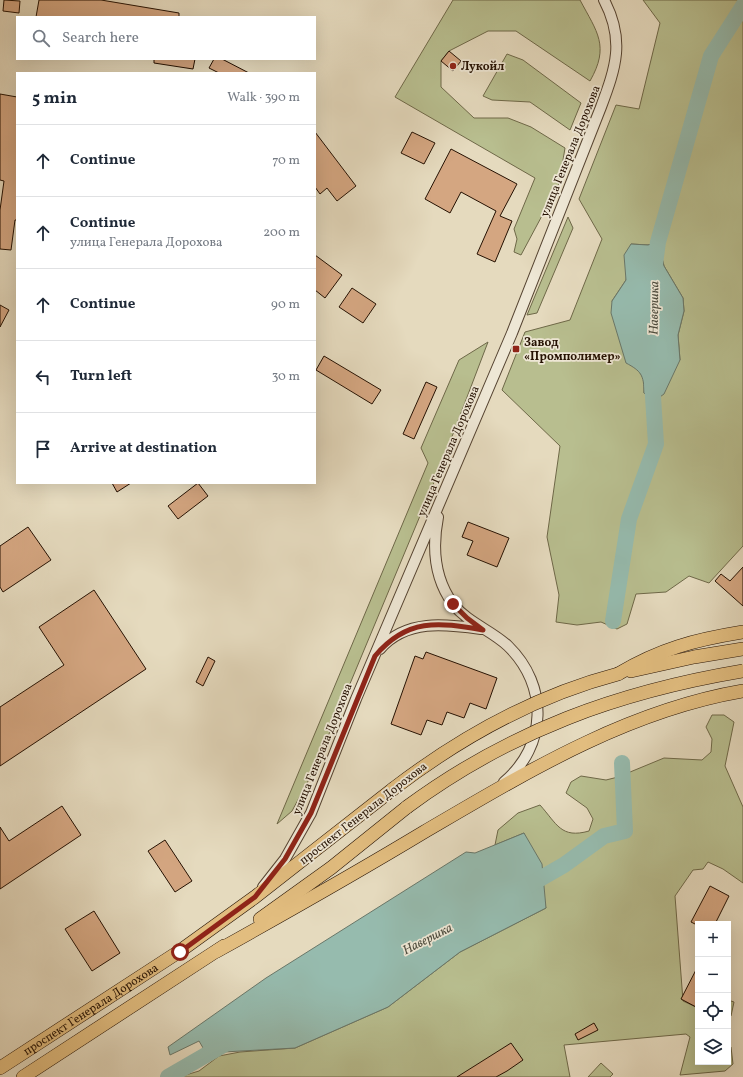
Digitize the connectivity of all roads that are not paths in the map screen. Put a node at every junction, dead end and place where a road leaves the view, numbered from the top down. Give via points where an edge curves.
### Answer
1 (604, 0) edge
2 (442, 497) junction
3 (483, 630) junction
4 (743, 632) edge
5 (743, 649) edge
6 (375, 656) junction
7 (743, 671) edge
8 (618, 674) junction
9 (743, 691) edge
10 (490, 794) junction
11 (255, 897) junction
12 (217, 951) junction
13 (0, 1068) edge
14 (22, 1077) edge

1 - 2 street, улица Генерала Дорохова via 612,14 618,40 613,76 512,332
2 - 3 street via 434,549 438,572 453,604
2 - 6 street, улица Генерала Дорохова
3 - 6 street via 436,624 421,626 396,635
3 - 10 street via 507,646 523,664 529,674 538,706 533,743 513,774
4 - 8 main road via 674,646 641,660
5 - 8 main road, проспект Генерала Дорохова
6 - 11 street, улица Генерала Дорохова via 311,813 285,859
7 - 12 main road, проспект Генерала Дорохова, bridge via 656,688 609,702 545,727 471,764 407,807 330,868
8 - 11 main road, проспект Генерала Дорохова, bridge via 533,704 457,743 393,789
9 - 10 main road via 663,711 615,729 549,761
10 - 12 main road
11 - 13 main road, проспект Генерала Дорохова via 180,952
12 - 14 main road, проспект Генерала Дорохова

